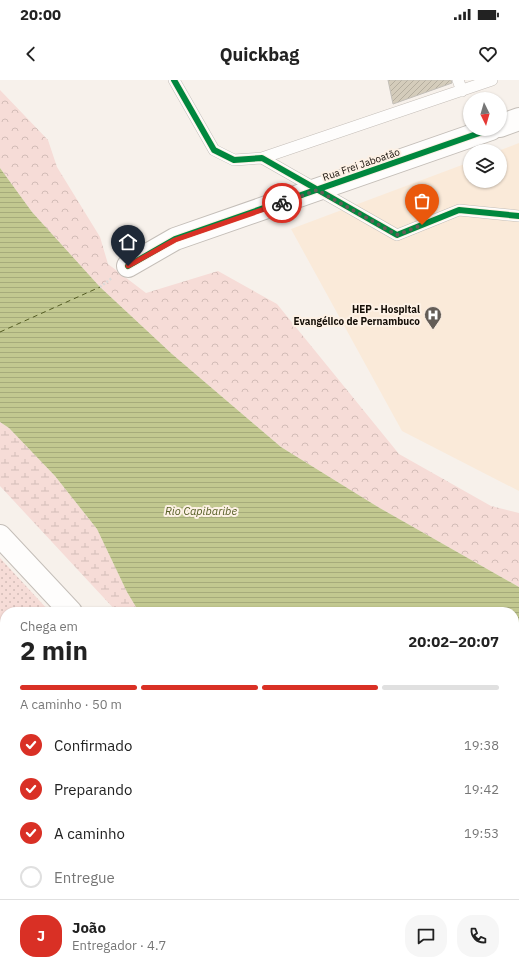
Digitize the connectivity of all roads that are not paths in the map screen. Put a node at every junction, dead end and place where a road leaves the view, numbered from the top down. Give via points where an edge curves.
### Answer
1 (174, 80) edge
2 (492, 80) edge
3 (460, 85) edge
4 (519, 119) edge
5 (507, 123) edge
6 (471, 136) edge
7 (262, 158) junction
8 (317, 190) junction
9 (519, 216) edge
10 (128, 266) dead end
11 (0, 536) edge
12 (66, 607) edge

1 - 7 lane via 214,150 234,160
2 - 3 lane
3 - 7 lane
4 - 5 street
6 - 8 street, Rua Frei Jaboatão
7 - 8 lane
8 - 9 lane via 397,235 459,210
8 - 10 street, Rua Frei Jaboatão via 175,240
11 - 12 street

